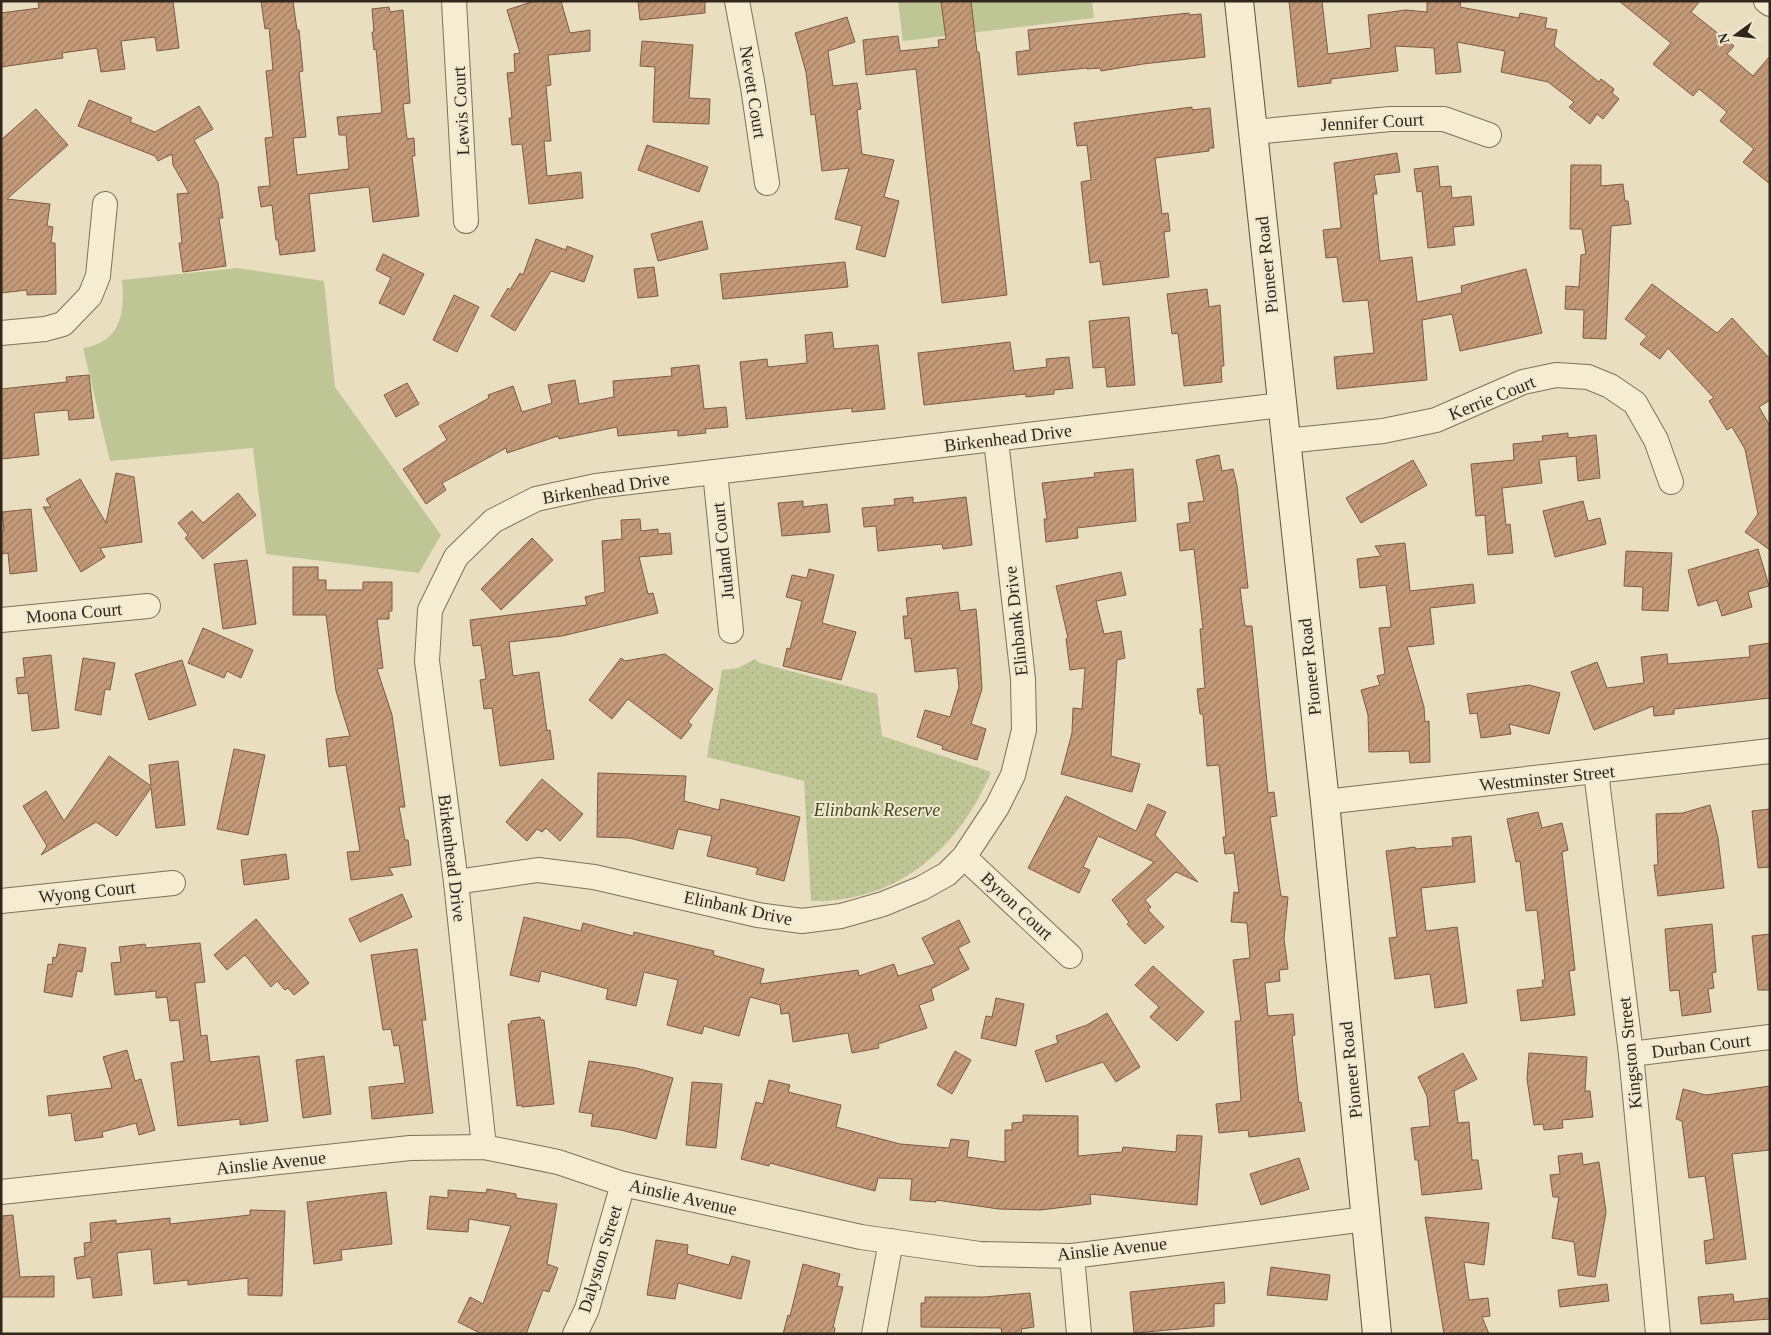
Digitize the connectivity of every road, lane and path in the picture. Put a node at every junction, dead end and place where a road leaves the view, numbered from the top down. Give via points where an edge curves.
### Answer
1 (454, 1) edge
2 (737, 1) edge
3 (1239, 1) edge
4 (1766, 1) edge
5 (1770, 4) edge
6 (1253, 132) junction
7 (1489, 135) dead end
8 (767, 183) dead end
9 (105, 204) dead end
10 (466, 221) dead end
11 (1, 333) edge
12 (1282, 405) junction
13 (996, 440) junction
14 (1286, 441) junction
15 (715, 472) junction
16 (1671, 482) dead end
17 (148, 606) dead end
18 (1, 620) edge
19 (731, 631) dead end
20 (1770, 751) edge
21 (1596, 772) junction
22 (1325, 802) junction
23 (964, 857) junction
24 (456, 882) junction
25 (173, 883) dead end
26 (1, 901) edge
27 (1070, 956) dead end
28 (1770, 1037) edge
29 (1631, 1054) junction
30 (484, 1147) junction
31 (622, 1184) junction
32 (1, 1192) edge
33 (1366, 1220) junction
34 (891, 1241) junction
35 (1072, 1256) junction
36 (575, 1334) edge
37 (874, 1334) edge
38 (1079, 1334) edge
39 (1377, 1334) edge
40 (1658, 1334) edge

1 - 10 street, Lewis Court
2 - 8 street, Nevett Court
3 - 6 main road, Pioneer Road
4 - 5 street
6 - 7 street, Jennifer Court via 1390,119 1444,119
6 - 12 main road, Pioneer Road
9 - 11 street via 98,276 90,296 63,324
12 - 13 street, Birkenhead Drive
12 - 14 main road, Pioneer Road
13 - 15 street, Birkenhead Drive
13 - 23 street, Elinbank Drive via 1023,679 1024,730 1013,775 997,807
14 - 16 street, Kerrie Court via 1383,431 1436,420 1523,382 1556,374 1588,377 1610,386 1635,403 1656,440
14 - 22 main road, Pioneer Road
15 - 19 street, Jutland Court
15 - 24 street, Birkenhead Drive via 596,486 536,499 493,521 456,557 430,610 427,661
17 - 18 street, Moona Court
20 - 21 street, Westminster Street
21 - 22 street, Westminster Street
21 - 29 street, Kingston Street
22 - 33 main road, Pioneer Road
23 - 24 street, Elinbank Drive via 947,874 883,904 841,916 802,922 585,876 538,870
23 - 27 street, Byron Court
24 - 30 street, Birkenhead Drive
25 - 26 street, Wyong Court
28 - 29 street, Durban Court
29 - 40 street, Kingston Street
30 - 31 street, Ainslie Avenue via 558,1162
30 - 32 street, Ainslie Avenue via 410,1148
31 - 34 street, Ainslie Avenue
31 - 36 street, Dalyston Street via 587,1309
33 - 35 street, Ainslie Avenue
33 - 39 main road, Pioneer Road
34 - 35 street, Ainslie Avenue via 980,1254
34 - 37 street
35 - 38 street

